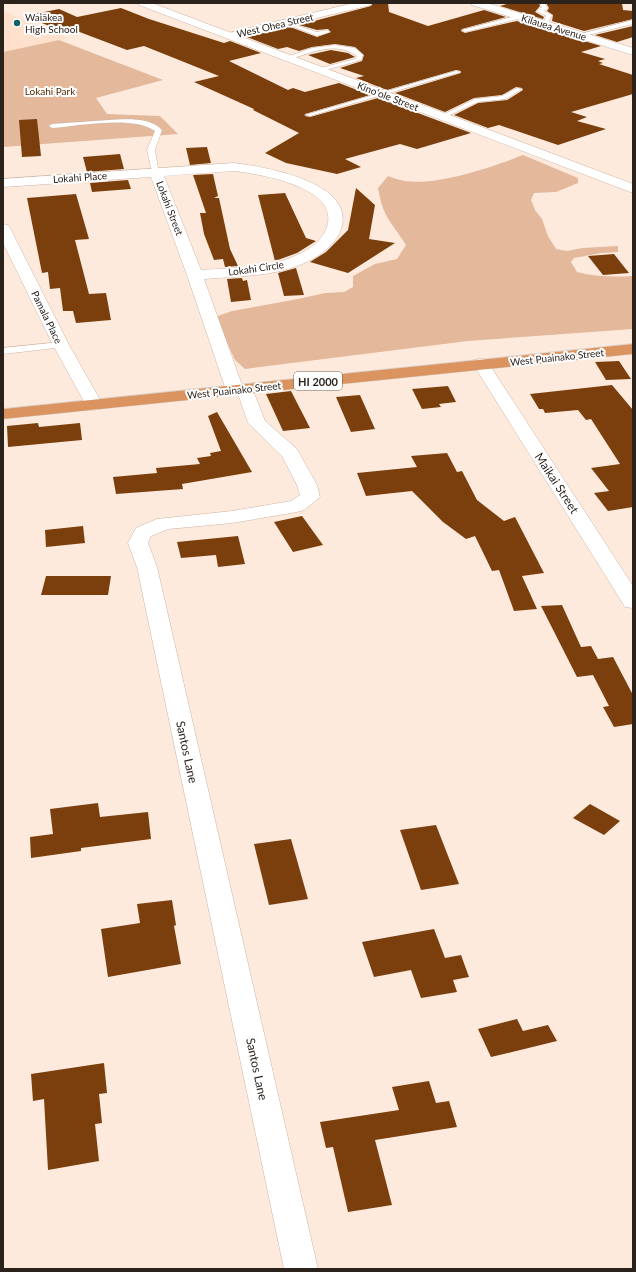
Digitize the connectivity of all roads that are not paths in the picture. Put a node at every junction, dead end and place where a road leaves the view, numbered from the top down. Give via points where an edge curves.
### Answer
1 (143, 3) edge
2 (367, 3) edge
3 (476, 3) edge
4 (542, 4) edge
5 (520, 16) junction
6 (286, 22) junction
7 (633, 22) edge
8 (553, 27) junction
9 (465, 30) dead end
10 (327, 32) dead end
11 (580, 35) junction
12 (229, 36) junction
13 (633, 52) edge
14 (287, 58) junction
15 (319, 70) junction
16 (458, 72) dead end
17 (519, 89) dead end
18 (380, 94) junction
19 (308, 115) dead end
20 (441, 117) junction
21 (52, 126) dead end
22 (156, 172) junction
23 (3, 183) edge
24 (633, 189) edge
25 (3, 228) edge
26 (195, 275) junction
27 (61, 345) junction
28 (633, 349) edge
29 (3, 351) edge
30 (481, 364) junction
31 (240, 389) junction
32 (94, 405) junction
33 (3, 414) edge
34 (633, 602) edge
35 (301, 1269) edge

1 - 12 street, Kinoʻole Street
2 - 6 street, West Ohea Street
3 - 5 street, Kilauea Avenue
4 - 8 lane via 545,8 540,11 549,15 546,21
5 - 8 street, Kilauea Avenue
5 - 9 lane
6 - 10 lane via 317,34
6 - 12 street, West Ohea Street
7 - 11 lane
8 - 11 street, Kilauea Avenue
11 - 13 street, Kilauea Avenue
12 - 14 street, Kinoʻole Street
14 - 15 street, Kinoʻole Street
14 - 15 lane via 342,46 354,49 360,55 358,60
15 - 18 street, Kinoʻole Street
16 - 18 lane
17 - 20 lane via 504,98 477,100
18 - 19 lane
18 - 20 street, Kinoʻole Street
20 - 24 street, Kinoʻole Street
21 - 22 lane, Lokahi Street via 130,121 151,124 159,130 151,150
22 - 23 street, Lokahi Place
22 - 26 street, Lokahi Street
22 - 26 street, Lokahi Circle via 234,167 282,175 324,197 336,217 334,229 327,240 319,249 303,258 260,270
25 - 27 street, Pamala Place
26 - 31 street, Lokahi Street
27 - 29 lane
27 - 32 street, Pamala Place
28 - 30 highway, West Puainako Street / HI 2000
30 - 31 highway, West Puainako Street / HI 2000
30 - 34 street, Maikai Street
31 - 32 highway, West Puainako Street / HI 2000
31 - 35 street, Santos Lane via 257,423 290,453 307,485 310,497 297,506 232,517 164,523 143,532 138,544 147,567
32 - 33 highway, West Puainako Street / HI 2000

